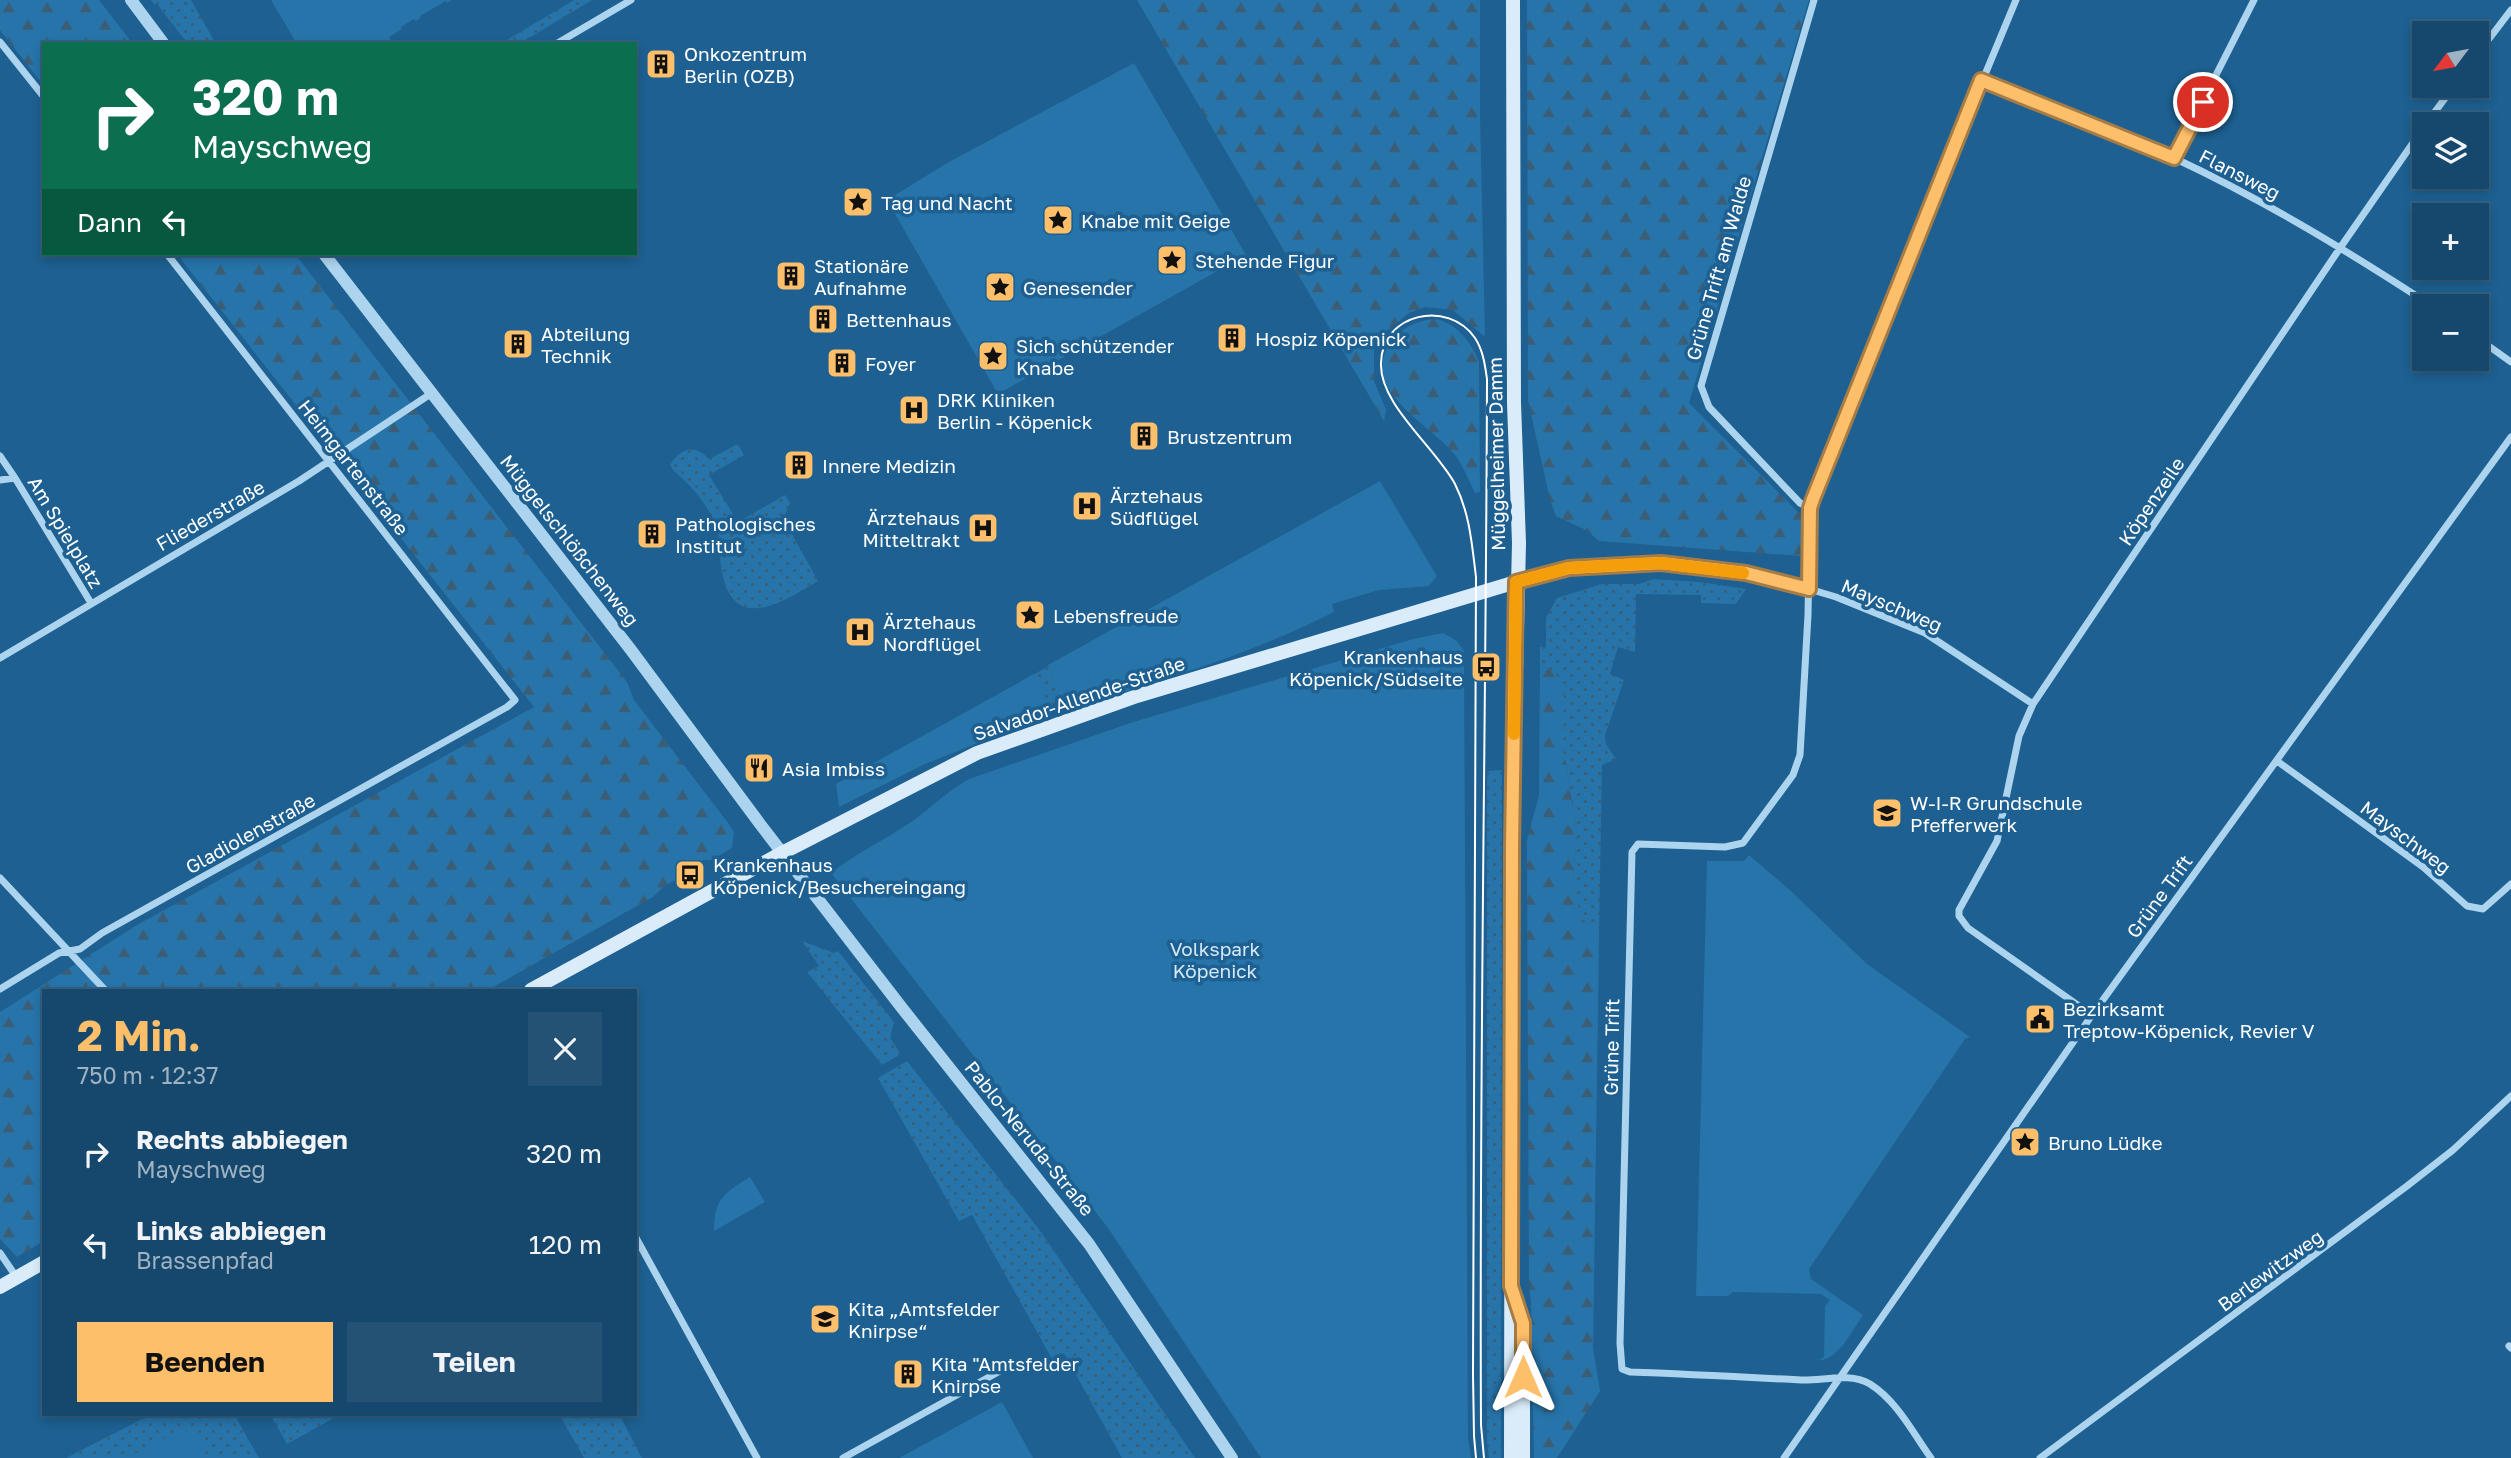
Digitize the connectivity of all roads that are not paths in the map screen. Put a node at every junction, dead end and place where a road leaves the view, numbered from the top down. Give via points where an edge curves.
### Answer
1 (131, 0) edge
2 (631, 0) edge
3 (1513, 0) edge
4 (1814, 0) edge
5 (2016, 0) edge
6 (2254, 0) edge
7 (2511, 10) edge
8 (2489, 39) edge
9 (0, 41) edge
10 (162, 42) edge
11 (559, 42) edge
12 (1981, 80) junction
13 (42, 94) edge
14 (2412, 145) edge
15 (2174, 158) junction
16 (2340, 248) junction
17 (169, 256) edge
18 (326, 256) edge
19 (2413, 294) edge
20 (2489, 346) edge
21 (2511, 362) edge
22 (432, 393) junction
23 (2511, 437) edge
24 (0, 456) edge
25 (330, 461) junction
26 (15, 478) junction
27 (0, 480) edge
28 (1810, 508) junction
29 (1516, 582) junction
30 (1809, 589) junction
31 (90, 603) junction
32 (0, 658) edge
33 (515, 700) joint
34 (2033, 704) junction
35 (2277, 761) junction
36 (782, 853) junction
37 (0, 878) edge
38 (2511, 884) edge
39 (69, 951) junction
40 (0, 989) edge
41 (105, 989) edge
42 (533, 989) edge
43 (2092, 1015) junction
44 (2511, 1097) edge
45 (637, 1240) edge
46 (0, 1253) edge
47 (42, 1263) edge
48 (17, 1278) junction
49 (1511, 1286) junction
50 (0, 1287) edge
51 (1009, 1366) dead end
52 (1840, 1378) junction
53 (757, 1458) edge
54 (843, 1458) edge
55 (1232, 1458) edge
56 (1511, 1458) edge
57 (1523, 1458) edge
58 (1784, 1458) edge
59 (1931, 1458) edge
60 (2040, 1458) edge

1 - 10 street
2 - 11 street
3 - 29 main road, Müggelheimer Damm
4 - 28 street, Grüne Trift am Walde via 1701,386 1709,407 1800,503
5 - 12 street
6 - 15 street
7 - 8 street
9 - 13 street
12 - 15 street, Flansweg
12 - 28 street
14 - 16 street, Köpenzeile
15 - 16 street, Flansweg
16 - 19 street, Flansweg
16 - 34 street, Köpenzeile
17 - 25 street, Heimgartenstraße
18 - 22 street, Müggelschlößchenweg
20 - 21 street
22 - 25 street, Fliederstraße
22 - 36 street, Müggelschlößchenweg
23 - 35 street, Grüne Trift
24 - 26 street, Am Spielplatz
25 - 31 street, Fliederstraße
25 - 33 street, Heimgartenstraße
26 - 27 street, Am Spielplatz
26 - 31 street, Am Spielplatz
28 - 30 street
29 - 30 street, Mayschweg via 1569,568 1661,563 1746,573
29 - 36 main road, Salvador-Allende-Straße via 1138,696 977,752
29 - 49 main road, Müggelheimer Damm
30 - 34 street, Mayschweg via 1893,618 1934,638
30 - 52 street, Grüne Trift via 1800,755 1793,775 1743,843 1637,844 1632,852 1619,1354 1622,1369 1630,1372
31 - 32 street, Fliederstraße
33 - 39 street, Gladiolenstraße via 80,949
34 - 43 street, Köpenzeile via 2019,736 1997,841 1959,916 1968,928
35 - 38 street, Mayschweg via 2423,867 2468,906 2483,909
35 - 43 street, Grüne Trift
36 - 42 main road, Salvador-Allende-Straße
36 - 55 street, Pablo-Neruda-Straße via 1090,1244
37 - 39 street
39 - 40 street, Gladiolenstraße
39 - 41 street
43 - 52 street, Grüne Trift
44 - 60 street, Berlewitzweg via 2407,1186
45 - 53 street
46 - 48 street
47 - 48 main road
48 - 50 main road
49 - 56 main road, Müggelheimer Damm
49 - 57 main road, Müggelheimer Damm via 1523,1323
51 - 54 street
52 - 58 street, Grüne Trift
52 - 59 street via 1868,1383 1886,1396

